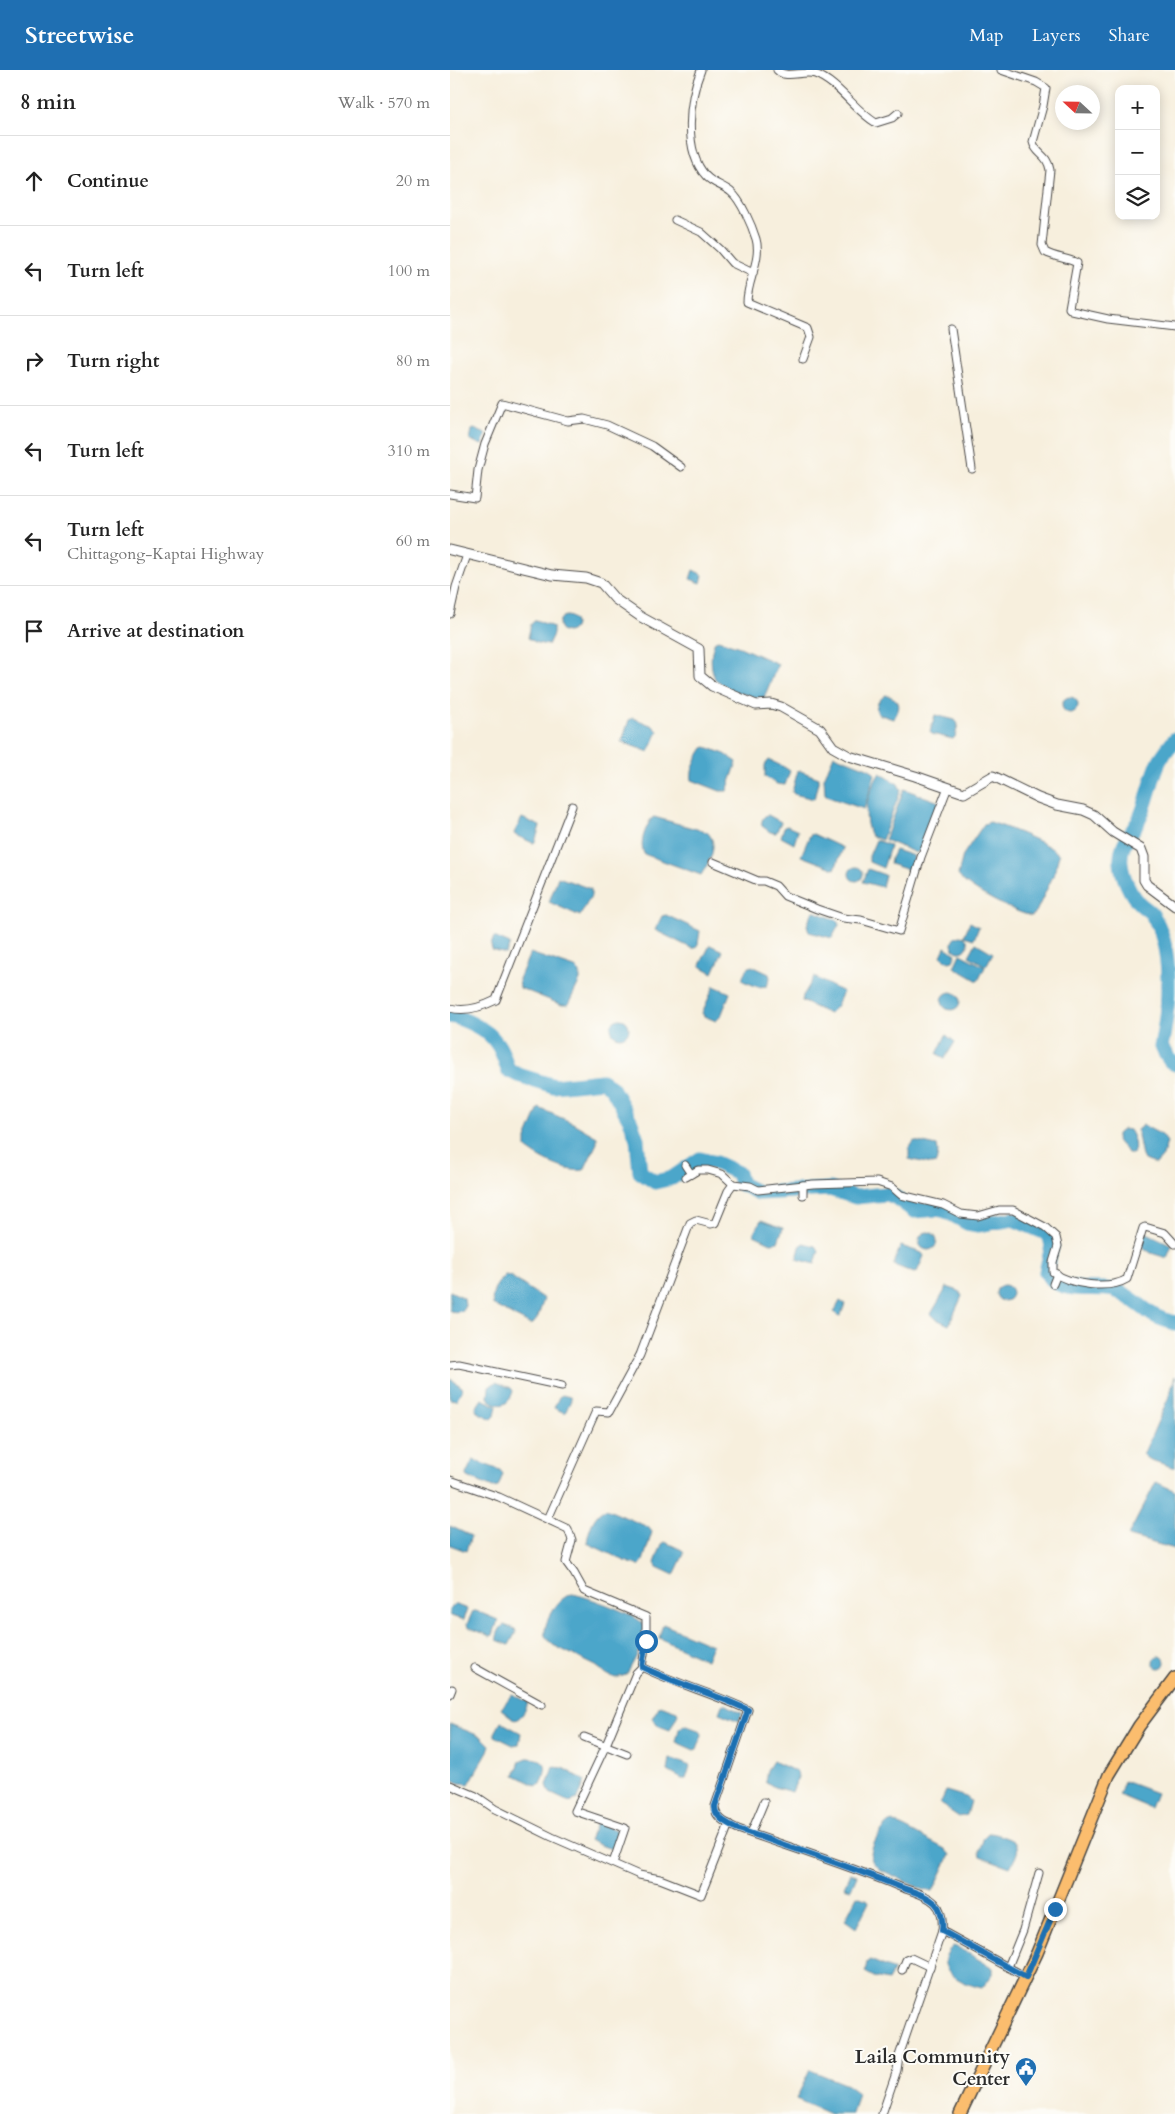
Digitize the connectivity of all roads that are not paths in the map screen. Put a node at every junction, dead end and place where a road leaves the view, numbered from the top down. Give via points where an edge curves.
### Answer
1 (701, 70) edge
2 (777, 70) edge
3 (1001, 70) edge
4 (898, 113) dead end
5 (675, 220) dead end
6 (753, 273) junction
7 (1175, 327) edge
8 (951, 329) dead end
9 (803, 358) dead end
10 (681, 467) dead end
11 (972, 469) dead end
12 (450, 494) edge
13 (450, 550) edge
14 (466, 554) junction
15 (450, 614) edge
16 (948, 787) junction
17 (572, 806) dead end
18 (713, 862) dead end
19 (1175, 906) edge
20 (450, 1008) edge
21 (688, 1172) dead end
22 (733, 1184) junction
23 (1175, 1244) edge
24 (450, 1365) edge
25 (562, 1386) dead end
26 (450, 1480) edge
27 (548, 1519) junction
28 (642, 1667) junction
29 (475, 1668) dead end
30 (1175, 1678) edge
31 (542, 1705) dead end
32 (584, 1737) dead end
33 (606, 1745) junction
34 (627, 1754) dead end
35 (450, 1785) edge
36 (764, 1802) dead end
37 (729, 1824) junction
38 (751, 1833) junction
39 (613, 1863) junction
40 (1039, 1873) dead end
41 (942, 1931) junction
42 (930, 1967) junction
43 (1008, 1967) junction
44 (902, 1970) dead end
45 (1026, 1977) junction
46 (882, 2114) edge
47 (960, 2114) edge

1 - 6 street via 690,124 691,143 700,168 707,177 739,199 756,239
2 - 4 street via 783,74 808,73 820,77 876,122
3 - 7 street via 1046,88 1033,142 1034,148 1048,160 1050,170 1042,244 1045,252 1077,263 1069,308 1108,319
5 - 6 street via 701,232 732,263
6 - 9 street via 748,304 810,330 810,342
8 - 11 street
10 - 12 street via 652,446 607,425 584,419 568,422 502,403 485,444 475,498
13 - 14 street
14 - 15 street
14 - 16 street via 601,583 615,599 641,617 699,650 700,676 706,683 750,702 781,707 820,729 833,747 850,756
16 - 18 street via 921,858 899,930 843,918 800,903 785,896 776,886
16 - 19 street via 967,792 993,776 1057,805 1088,811 1141,849 1147,885
17 - 20 street via 496,1000 482,1007
21 - 22 street via 708,1170 722,1174
22 - 23 street via 766,1190 803,1190 877,1182 892,1187 901,1195 943,1205 961,1214 978,1216 1013,1210 1045,1227 1056,1237 1058,1246 1052,1267 1055,1279 1083,1283 1119,1284 1127,1279 1143,1228 1165,1232
22 - 27 street via 715,1223 696,1220 690,1223 640,1355 609,1412 596,1411
24 - 25 street via 459,1364
26 - 27 street
27 - 28 street via 568,1529 571,1534 566,1562 584,1591 646,1617
28 - 33 street via 636,1673
28 - 37 street via 748,1710 715,1806 717,1815
29 - 31 street
30 - 45 main road via 1139,1726 1109,1775
32 - 33 street
33 - 34 street
33 - 39 street via 575,1811 625,1828
35 - 39 street via 552,1837
36 - 38 street
37 - 38 street
37 - 39 street via 701,1896
38 - 41 street via 870,1874 925,1897 940,1911
40 - 43 street via 1023,1930
41 - 42 street
41 - 43 street
42 - 44 street via 911,1958 906,1960
42 - 46 street
43 - 45 street
45 - 47 main road

